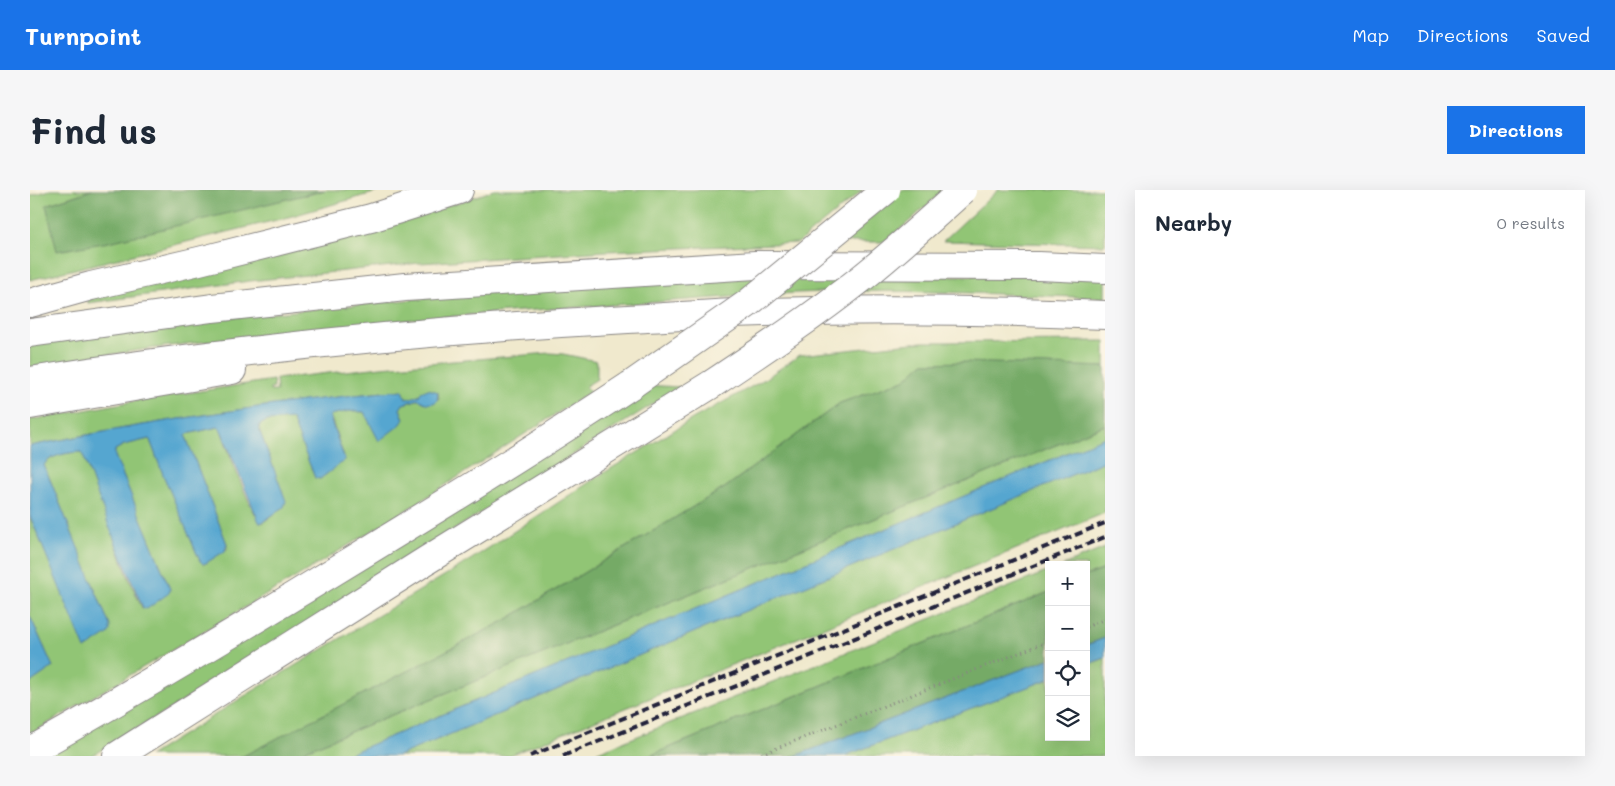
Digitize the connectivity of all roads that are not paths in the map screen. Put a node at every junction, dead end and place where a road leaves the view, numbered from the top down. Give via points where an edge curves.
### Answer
1 (459, 190) edge
2 (886, 190) edge
3 (963, 190) edge
4 (1105, 268) edge
5 (30, 303) edge
6 (1105, 315) edge
7 (30, 333) edge
8 (312, 344) junction
9 (30, 381) edge
10 (30, 406) edge
11 (30, 751) edge
12 (117, 756) edge

1 - 5 highway via 371,218
2 - 11 highway, bridge via 763,292 562,431
3 - 12 highway, bridge via 907,241 788,334
4 - 7 highway via 745,266 404,287 212,308
6 - 8 highway via 762,312 526,325
8 - 9 highway
8 - 10 highway via 226,372

